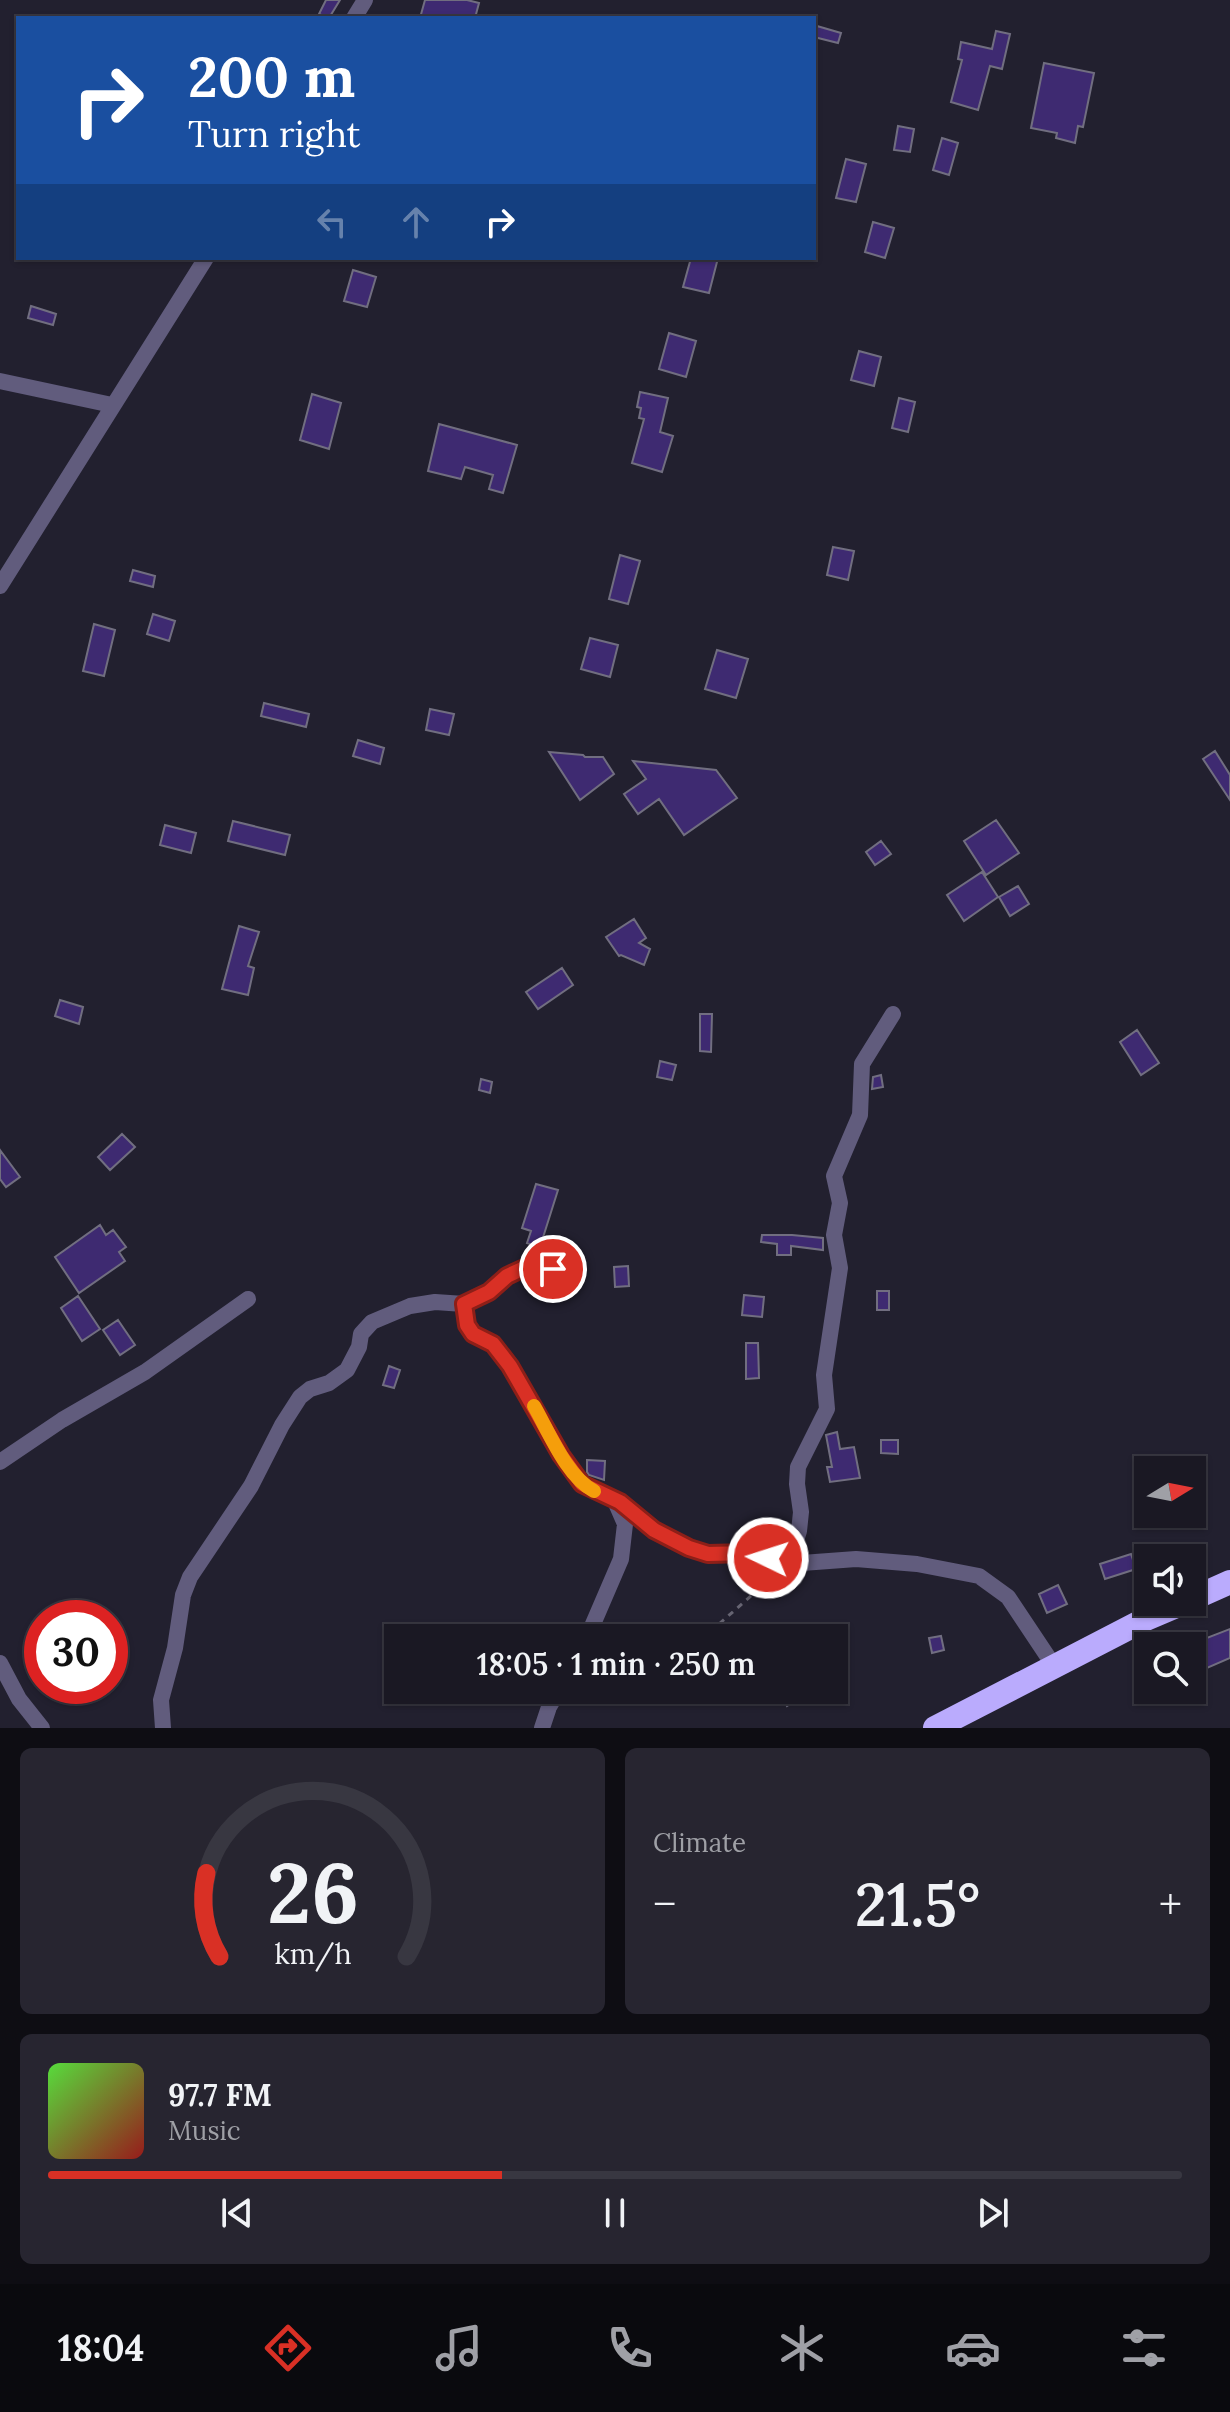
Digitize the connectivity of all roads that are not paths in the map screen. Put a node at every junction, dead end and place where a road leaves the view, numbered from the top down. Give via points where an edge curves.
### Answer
1 (205, 260) edge
2 (0, 381) edge
3 (112, 405) junction
4 (0, 586) edge
5 (893, 1014) dead end
6 (574, 1271) dead end
7 (248, 1299) dead end
8 (464, 1304) junction
9 (0, 1462) edge
10 (615, 1499) junction
11 (789, 1562) junction
12 (1230, 1582) edge
13 (1206, 1593) edge
14 (1153, 1616) edge
15 (593, 1624) edge
16 (0, 1663) edge
17 (1054, 1666) junction
18 (551, 1704) edge
19 (42, 1728) edge
20 (163, 1728) edge
21 (542, 1728) edge
22 (935, 1728) edge

1 - 3 street
2 - 3 street
3 - 4 street
5 - 11 street via 862,1064 860,1115 834,1176 840,1203 834,1235 840,1268 824,1375 827,1409 798,1467 801,1512
6 - 8 street via 522,1269
7 - 9 street via 145,1372
8 - 10 street via 467,1325 493,1344 510,1366 582,1484
8 - 20 street via 410,1306 372,1322 361,1334 347,1370 300,1397 251,1486 190,1577 161,1700
10 - 11 street via 654,1530 689,1548
10 - 15 street via 625,1524 621,1559
11 - 17 street via 856,1559 979,1576 1008,1597
12 - 13 highway
14 - 17 highway
16 - 19 street
17 - 22 highway
18 - 21 street

